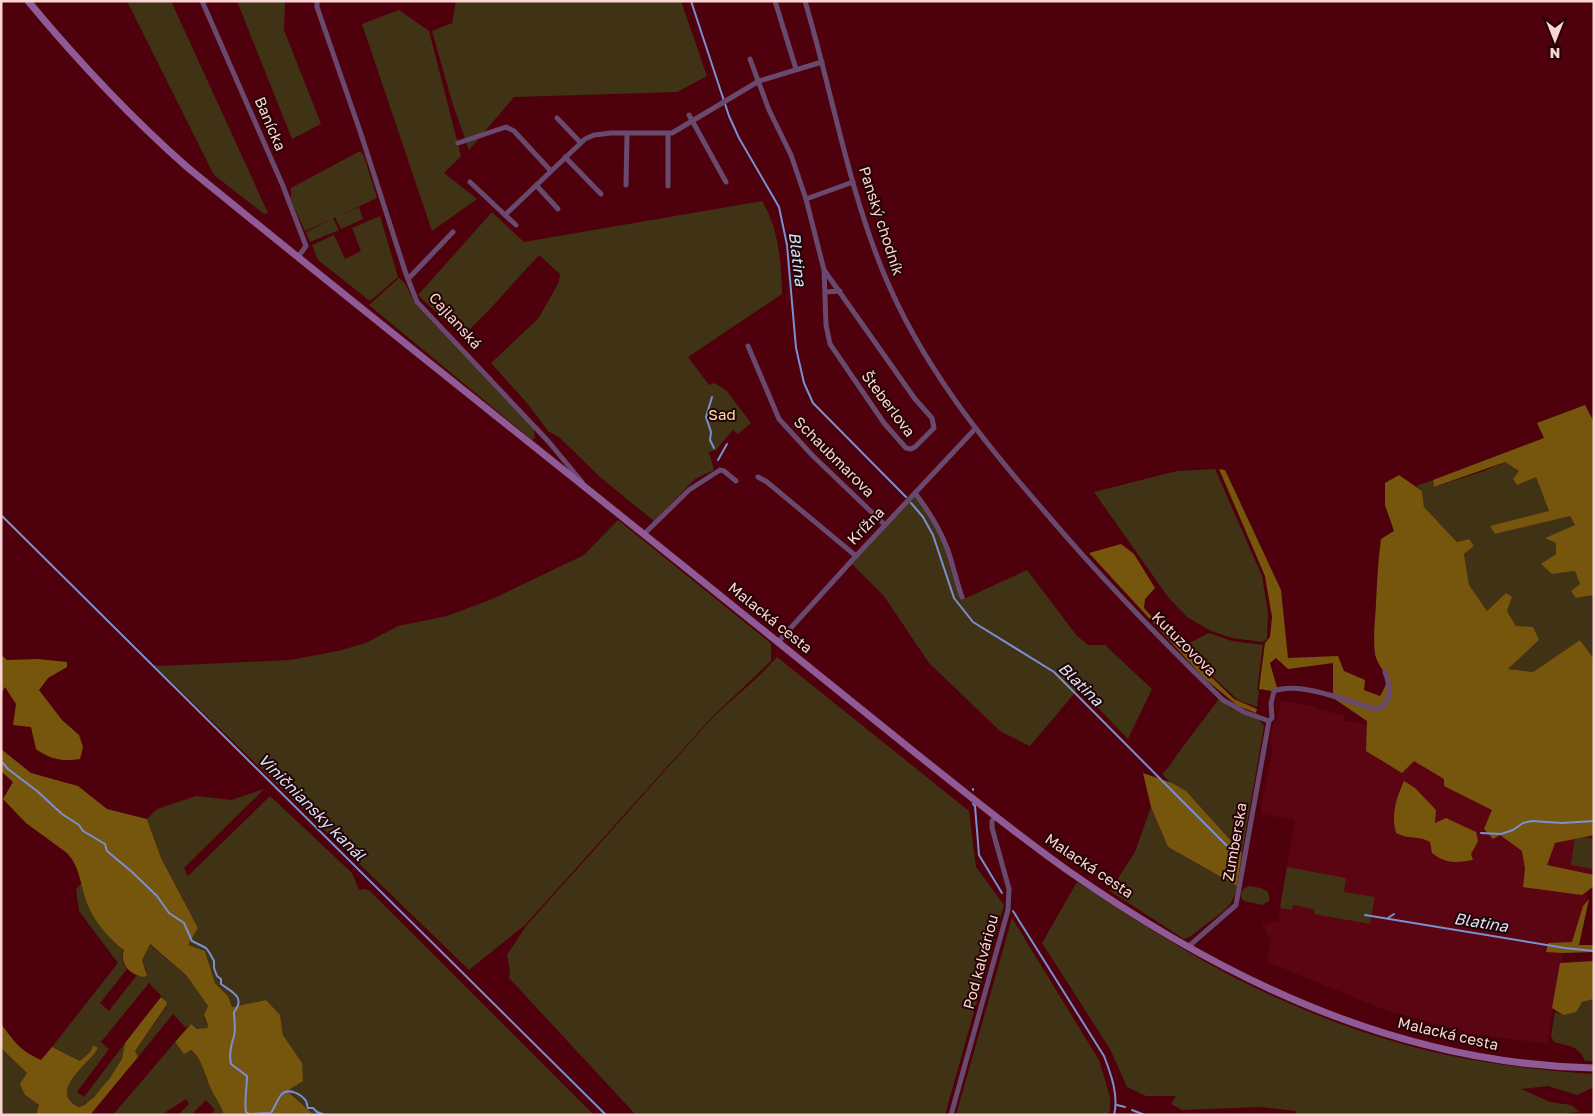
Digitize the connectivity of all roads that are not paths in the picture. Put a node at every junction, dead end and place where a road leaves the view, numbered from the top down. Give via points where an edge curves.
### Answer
1 (28, 1) edge
2 (202, 1) edge
3 (317, 1) edge
4 (775, 1) edge
5 (805, 1) edge
6 (750, 59) dead end
7 (822, 62) junction
8 (796, 69) junction
9 (759, 81) junction
10 (557, 118) dead end
11 (691, 118) junction
12 (628, 134) junction
13 (668, 134) junction
14 (580, 142) junction
15 (458, 143) dead end
16 (565, 157) junction
17 (551, 171) junction
18 (470, 182) dead end
19 (726, 182) dead end
20 (853, 182) junction
21 (536, 185) junction
22 (626, 185) dead end
23 (668, 186) dead end
24 (601, 194) dead end
25 (806, 199) junction
26 (558, 209) dead end
27 (505, 215) junction
28 (516, 225) dead end
29 (453, 232) dead end
30 (298, 257) junction
31 (824, 270) junction
32 (408, 279) junction
33 (840, 291) junction
34 (826, 292) junction
35 (748, 346) dead end
36 (975, 429) junction
37 (548, 441) junction
38 (540, 450) junction
39 (758, 477) dead end
40 (736, 481) dead end
41 (586, 486) junction
42 (914, 494) junction
43 (885, 525) junction
44 (644, 534) junction
45 (856, 556) junction
46 (962, 597) dead end
47 (778, 642) junction
48 (1384, 672) dead end
49 (1269, 721) junction
50 (996, 816) junction
51 (1189, 946) junction
52 (1594, 1068) edge
53 (951, 1115) edge

1 - 30 main road via 84,66 145,129
2 - 30 street, Banícka via 306,246
3 - 32 street, Cajlanská
4 - 8 street
5 - 7 street, Panský chodník
6 - 9 street, Šteberlova
7 - 8 street
7 - 20 street, Panský chodník
8 - 9 street
9 - 11 street
9 - 25 street, Šteberlova
10 - 14 street
11 - 13 street
11 - 19 street
12 - 13 street
12 - 14 street via 603,133
12 - 22 street
13 - 23 street
14 - 16 street
15 - 17 street via 506,127 514,131
16 - 17 street
16 - 24 street
17 - 21 street
18 - 27 street
20 - 25 street
20 - 36 street, Panský chodník via 884,274 902,315 924,354
21 - 26 street
21 - 27 street
25 - 31 street, Šteberlova
27 - 28 street
29 - 32 street
30 - 38 main road
31 - 33 street, Šteberlova
31 - 34 street, Šteberlova
32 - 37 street, Cajlanská via 417,302
33 - 34 street
33 - 34 street, Šteberlova via 915,399 932,418 934,428 911,449 906,448 884,422 834,351 828,335
35 - 43 street, Schaubmarova via 779,419
36 - 42 street, Krížna
36 - 49 street, Kutuzovova via 1066,536 1183,661 1223,700
37 - 38 street
37 - 41 street, Cajlanská
38 - 41 main road
39 - 45 street
40 - 44 street via 724,471 718,472 689,490
41 - 44 main road
42 - 43 street, Krížna
42 - 46 street via 936,522
43 - 45 street, Krížna
44 - 47 main road, Malacká cesta
45 - 47 street, Krížna
47 - 50 main road, Malacká cesta
48 - 49 street via 1390,693 1381,708 1282,688 1274,691
49 - 51 street, Zumberska via 1236,905
50 - 51 main road, Malacká cesta via 1067,870
50 - 53 street, Pod kalváriou via 992,828 1008,889 1008,910
51 - 52 main road, Malacká cesta via 1247,979 1303,1005 1403,1039 1506,1061

